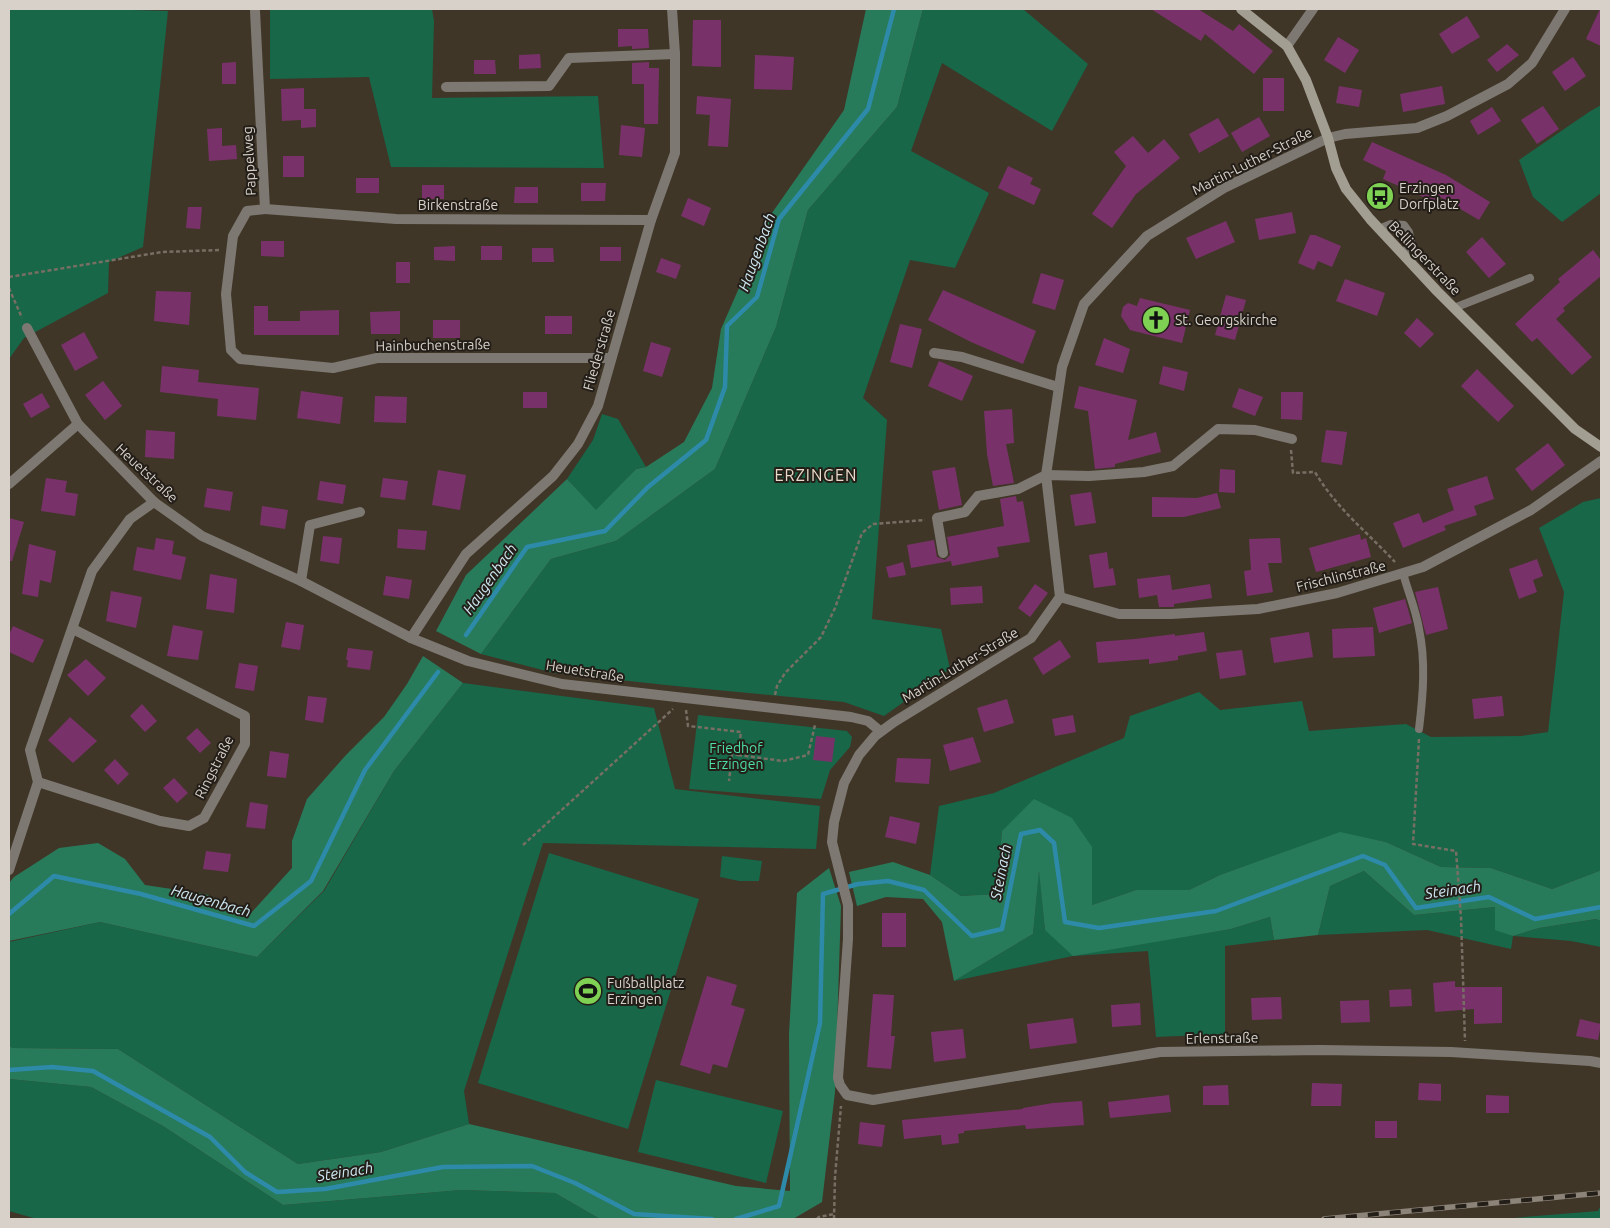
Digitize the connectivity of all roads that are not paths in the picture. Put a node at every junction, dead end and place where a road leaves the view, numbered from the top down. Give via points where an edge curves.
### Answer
1 (672, 9) edge
2 (1241, 9) edge
3 (1313, 9) edge
4 (1565, 9) edge
5 (255, 11) dead end
6 (1287, 46) junction
7 (675, 54) junction
8 (446, 87) dead end
9 (1328, 138) junction
10 (265, 209) junction
11 (651, 220) junction
12 (1379, 229) junction
13 (1403, 255) junction
14 (1530, 278) dead end
15 (1454, 308) junction
16 (27, 328) road end
17 (230, 350) joint
18 (934, 354) dead end
19 (611, 358) junction
20 (1058, 387) junction
21 (78, 424) junction
22 (1292, 439) road end
23 (1601, 448) edge
24 (1601, 461) edge
25 (1046, 475) junction
26 (9, 484) edge
27 (154, 502) junction
28 (360, 512) dead end
29 (943, 553) dead end
30 (1403, 574) junction
31 (301, 581) junction
32 (1060, 597) junction
33 (73, 629) junction
34 (411, 638) junction
35 (1419, 729) road end
36 (880, 731) junction
37 (38, 782) junction
38 (9, 870) edge
39 (1601, 1063) edge
40 (847, 1094) joint

1 - 7 street, Fliederstraße
2 - 6 street, Bellingerstraße
3 - 6 street
4 - 9 street, Martin-Luther-Straße via 1532,64 1508,84 1417,128
5 - 10 street, Pappelweg
6 - 9 street, Bellingerstraße via 1306,80
7 - 8 street via 569,58 549,86
7 - 11 street, Fliederstraße via 674,153
9 - 12 street, Bellingerstraße via 1346,189
9 - 20 street, Martin-Luther-Straße via 1224,188 1147,236 1084,304
10 - 11 street, Birkenstraße via 396,219
10 - 17 street, Pappelweg via 247,211 233,236 226,294
11 - 19 street, Fliederstraße
12 - 13 street, Bellingerstraße
12 - 13 lane via 1391,224 1404,225 1410,232 1411,242
13 - 15 street, Bellingerstraße
14 - 15 lane
15 - 23 street, Bellingerstraße via 1575,428
16 - 21 street, Heuetstraße
17 - 19 street, Hainbuchenstraße via 240,359 333,368 377,358
18 - 20 street via 962,357
19 - 34 street, Fliederstraße via 598,406 578,444 553,476 466,554
20 - 25 street, Martin-Luther-Straße
21 - 26 street
21 - 27 street, Heuetstraße
22 - 25 street via 1255,430 1218,429 1174,466 1089,476
24 - 30 street, Frischlinstraße via 1531,510 1423,567
25 - 29 street via 1018,489 978,496 965,512 937,518
25 - 32 street, Martin-Luther-Straße
27 - 31 street, Heuetstraße via 202,536
27 - 33 street via 130,519 92,571
28 - 31 street via 310,525
30 - 32 street, Frischlinstraße via 1337,593 1258,609 1119,614
30 - 35 lane via 1419,628 1422,657 1424,686
31 - 34 street, Heuetstraße
32 - 36 street, Martin-Luther-Straße via 1031,638
33 - 37 street via 30,750
33 - 37 street, Ringstraße via 245,716 245,744 204,818 189,826 160,821
34 - 36 street, Heuetstraße via 468,661 562,684 851,717 868,721
36 - 40 street, Martin-Luther-Straße via 859,756 844,783 832,842 848,904 838,1078
37 - 38 street
39 - 40 street, Erlenstraße via 1466,1053 1320,1050 1160,1052 873,1100

